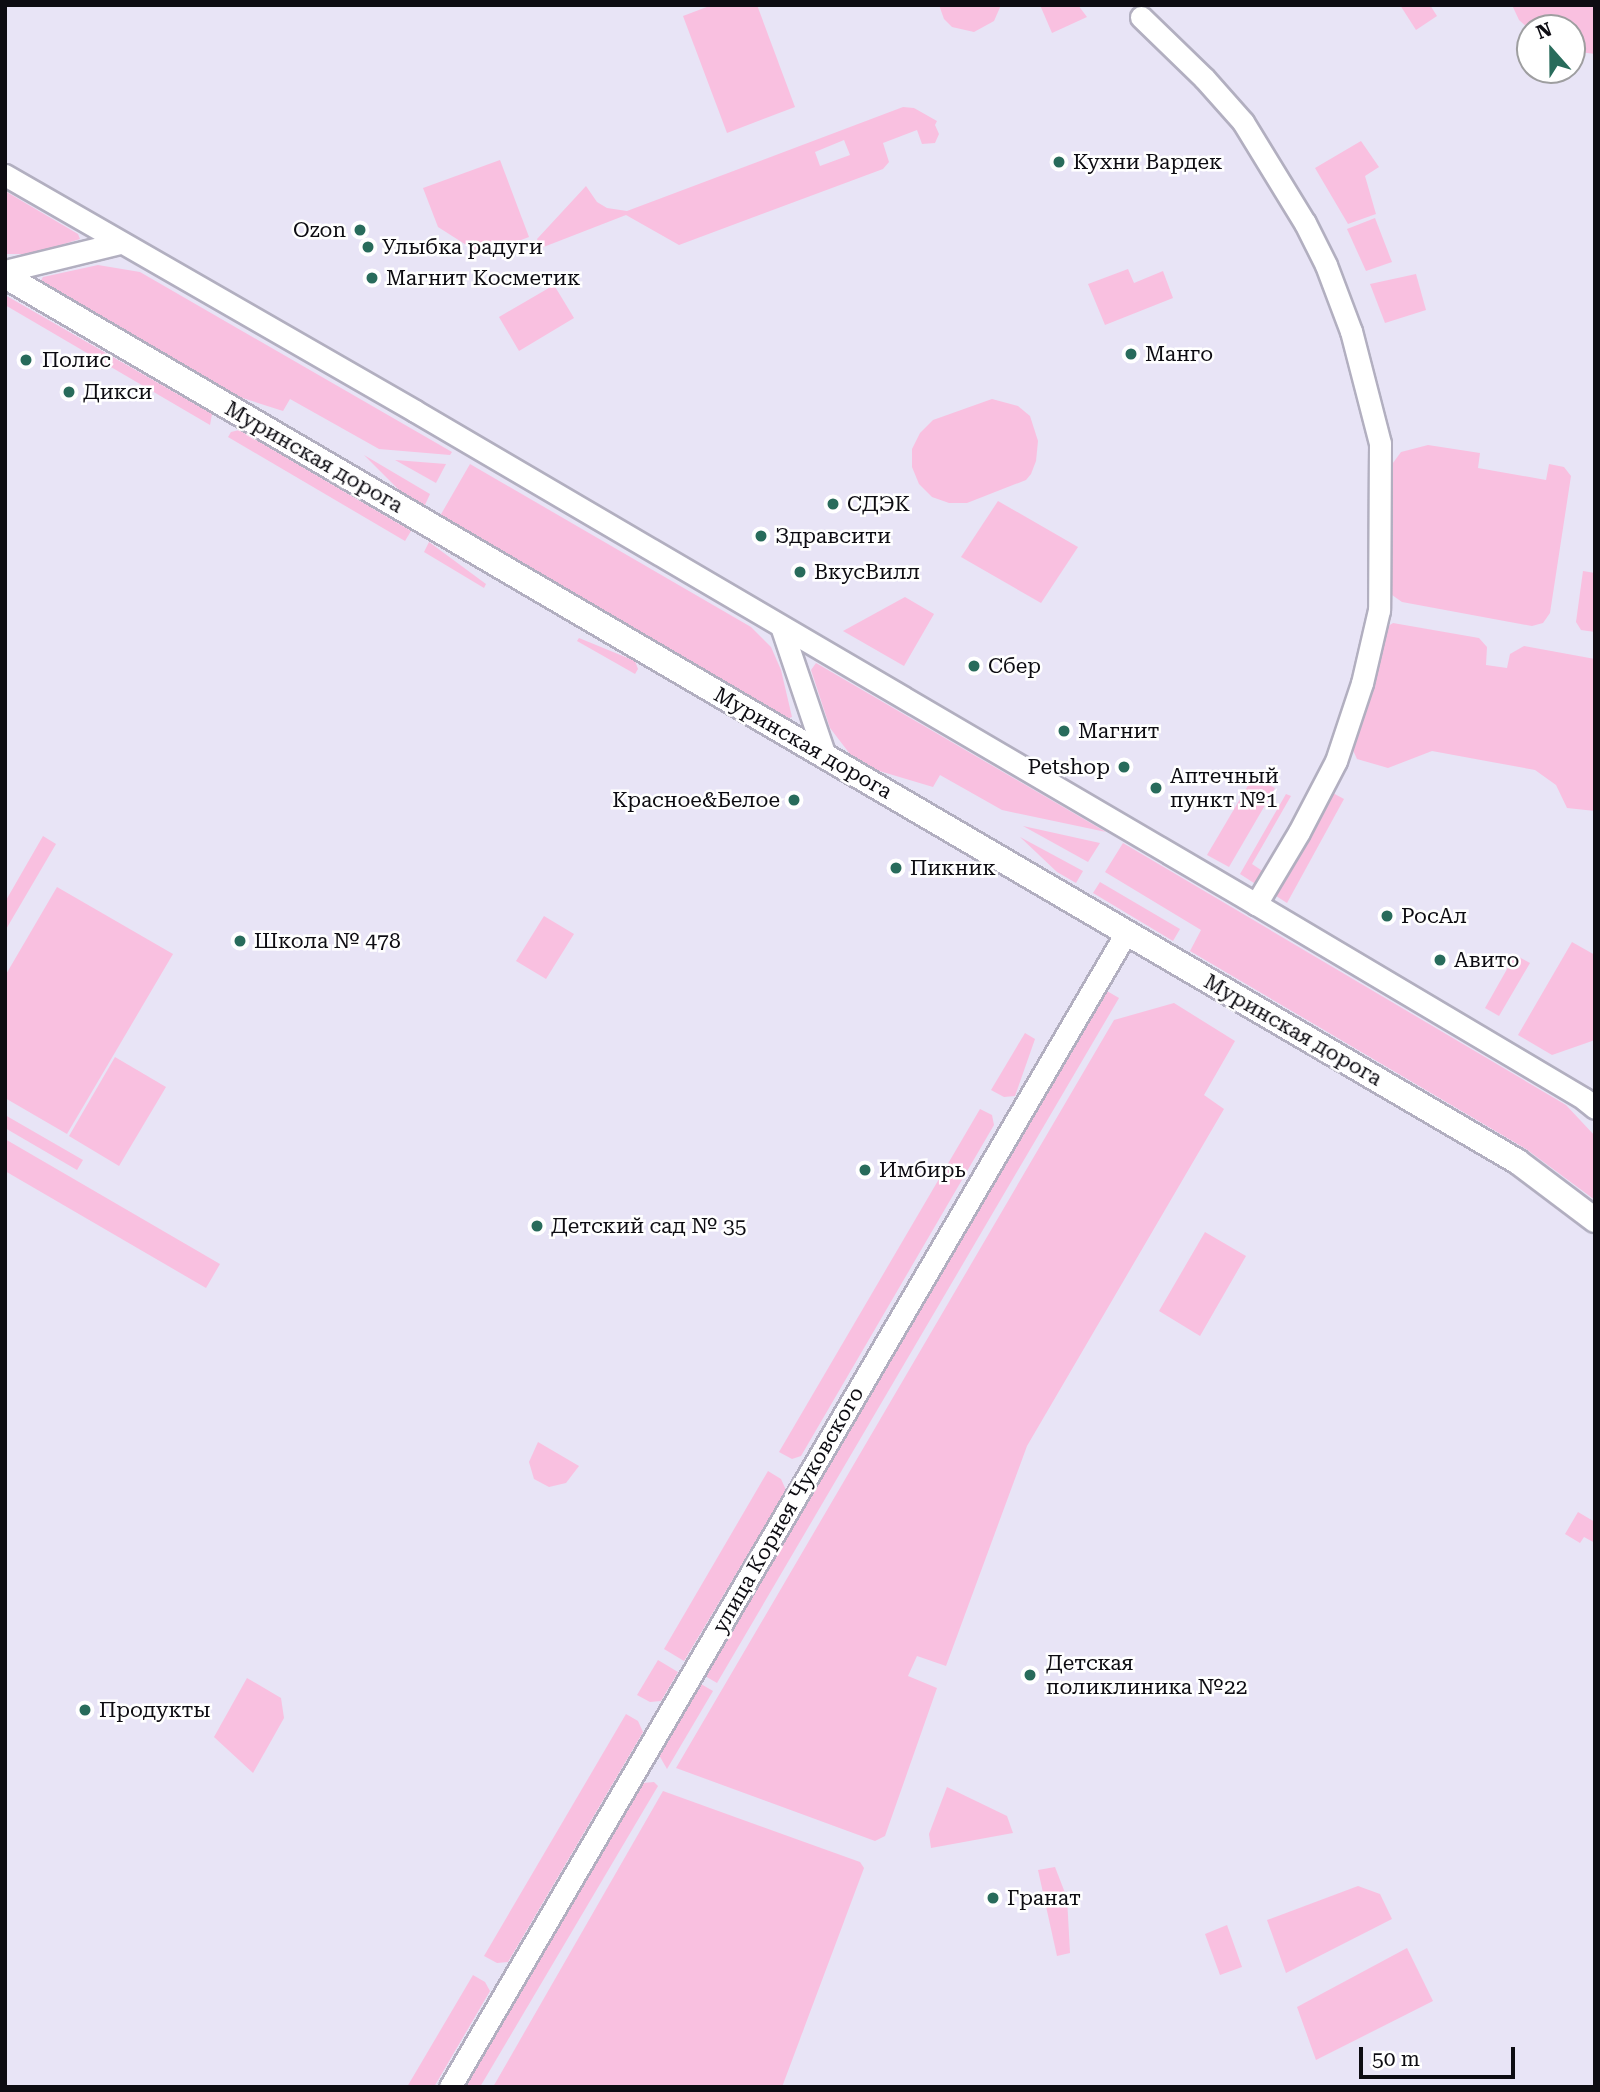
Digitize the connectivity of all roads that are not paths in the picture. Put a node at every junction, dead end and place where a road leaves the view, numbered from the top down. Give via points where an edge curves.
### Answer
1 (1141, 17) dead end
2 (5, 175) edge
3 (120, 243) junction
4 (5, 274) edge
5 (782, 629) junction
6 (825, 756) junction
7 (1256, 905) junction
8 (1126, 933) junction
9 (1595, 1108) edge
10 (1595, 1220) edge
11 (450, 2087) edge

1 - 7 street via 1243,122 1305,223 1351,331 1380,443 1379,610 1362,683 1336,761
2 - 3 street
3 - 4 street
3 - 5 street
4 - 6 street, Муринская дорога
5 - 6 street
5 - 7 street
6 - 8 street, Муринская дорога
7 - 9 street
8 - 10 street, Муринская дорога via 1518,1162
8 - 11 street, улица Корнея Чуковского

